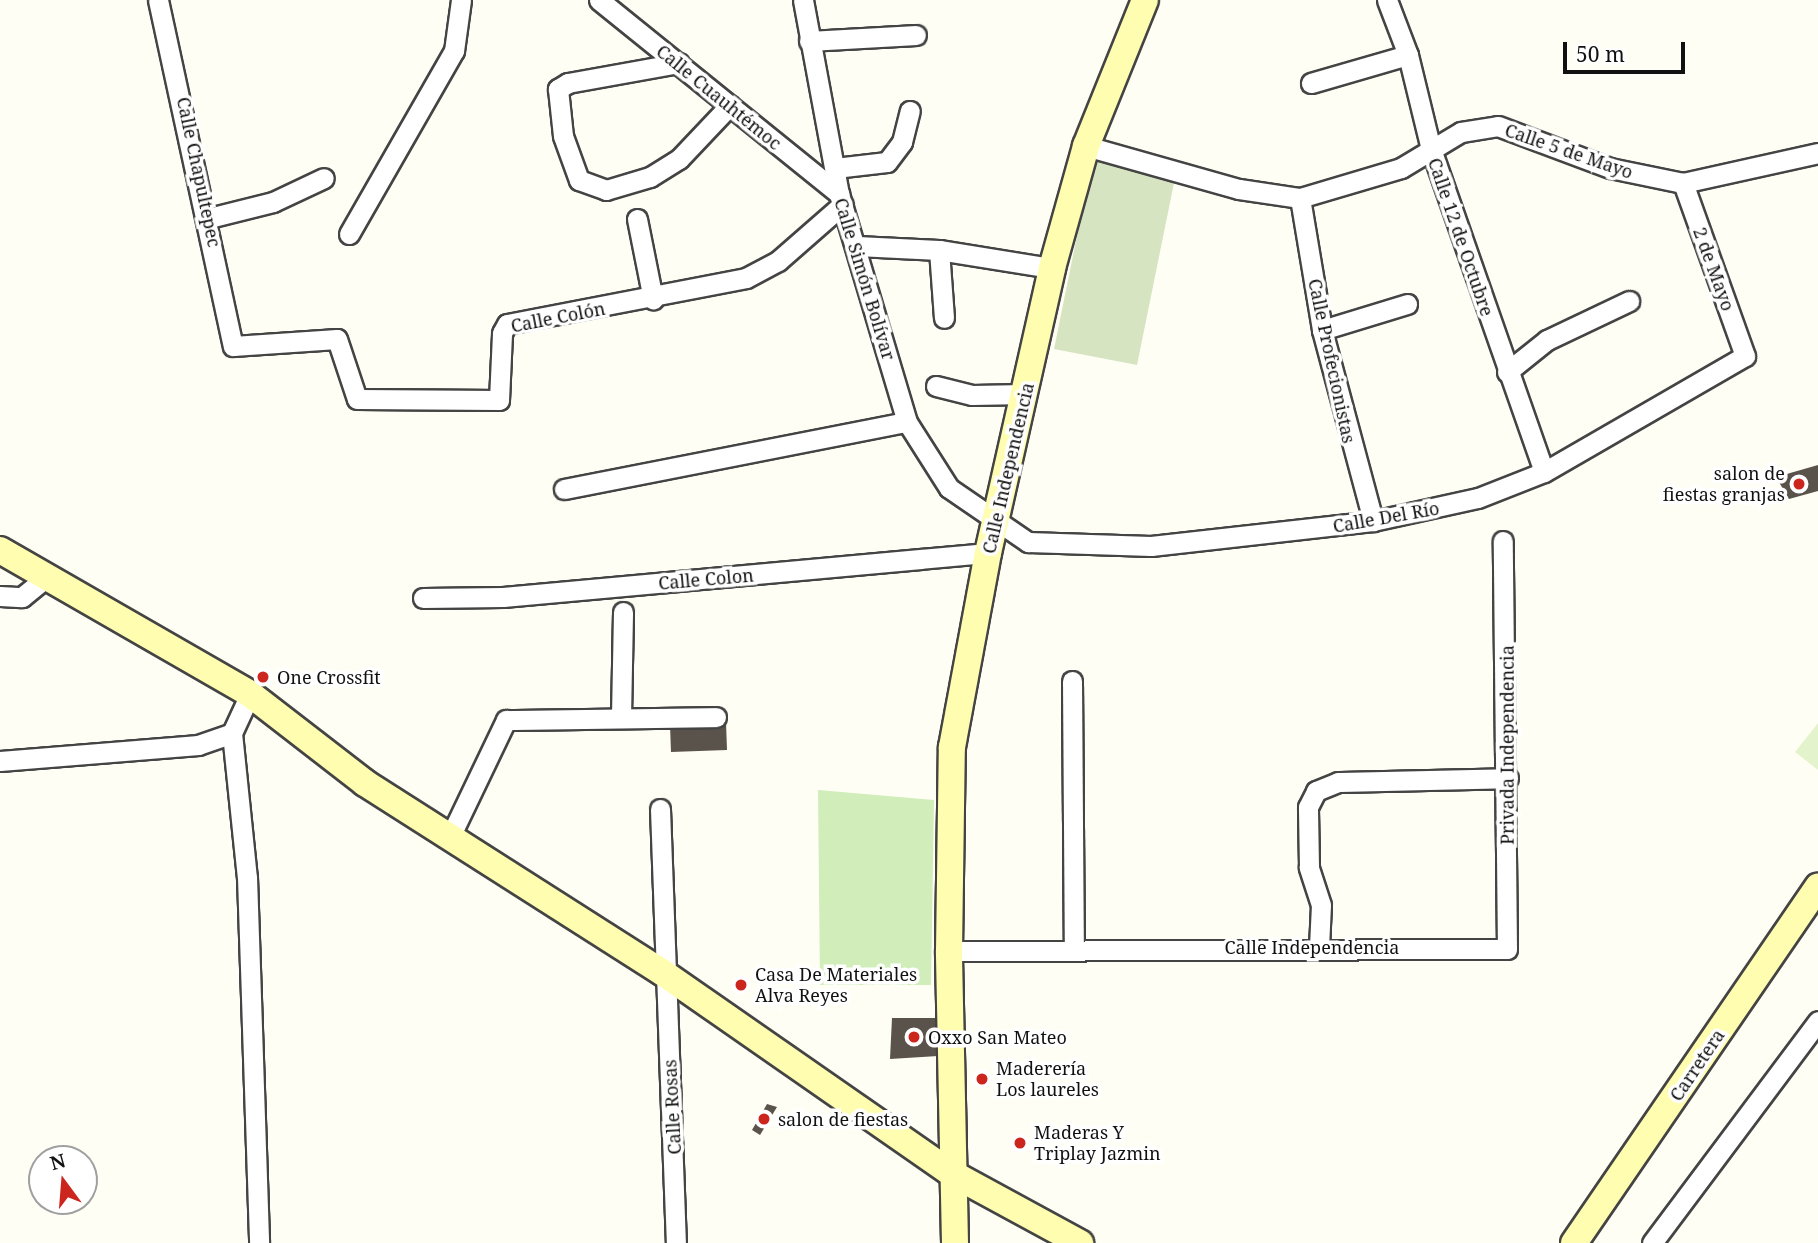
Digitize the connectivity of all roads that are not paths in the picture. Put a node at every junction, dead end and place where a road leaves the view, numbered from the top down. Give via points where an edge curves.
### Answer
1 (158, 0) edge
2 (461, 0) edge
3 (599, 0) edge
4 (803, 0) edge
5 (1145, 0) edge
6 (1387, 0) edge
7 (916, 35) dead end
8 (809, 41) junction
9 (1408, 55) junction
10 (679, 63) junction
11 (1311, 83) dead end
12 (730, 105) junction
13 (910, 111) dead end
14 (1086, 146) junction
15 (1431, 149) junction
16 (1818, 153) edge
17 (835, 168) junction
18 (324, 178) dead end
19 (1683, 183) junction
20 (1300, 198) junction
21 (841, 199) junction
22 (209, 218) junction
23 (637, 219) dead end
24 (349, 234) dead end
25 (857, 246) junction
26 (939, 250) junction
27 (1052, 268) junction
28 (653, 299) junction
29 (1629, 301) dead end
30 (1407, 304) dead end
31 (944, 318) dead end
32 (1322, 330) junction
33 (233, 346) joint
34 (1745, 356) joint
35 (1507, 372) junction
36 (936, 386) dead end
37 (1025, 394) junction
38 (907, 422) junction
39 (1544, 472) junction
40 (564, 489) dead end
41 (1373, 522) junction
42 (997, 523) junction
43 (1503, 541) dead end
44 (0, 550) edge
45 (988, 553) junction
46 (44, 579) junction
47 (0, 596) edge
48 (423, 598) dead end
49 (623, 612) dead end
50 (1072, 681) dead end
51 (250, 694) junction
52 (621, 717) junction
53 (716, 717) dead end
54 (232, 733) junction
55 (0, 761) edge
56 (1508, 778) junction
57 (660, 809) dead end
58 (449, 839) junction
59 (1818, 886) edge
60 (1319, 947) junction
61 (1074, 948) junction
62 (1507, 949) joint
63 (949, 951) junction
64 (662, 972) junction
65 (1818, 1021) edge
66 (951, 1173) junction
67 (259, 1243) edge
68 (676, 1243) edge
69 (955, 1243) edge
70 (1080, 1243) edge
71 (1574, 1243) edge
72 (1652, 1243) edge

1 - 22 street, Calle Chapultepec
2 - 24 street via 454,51
3 - 10 street, Calle Cuauhtémoc
4 - 8 street, Calle Simón Bolívar
5 - 14 street, Calle Independencia
6 - 9 street, Calle 12 de Octubre
7 - 8 street
8 - 17 street, Calle Simón Bolívar
9 - 11 street
9 - 15 street, Calle 12 de Octubre
10 - 12 street, Calle Cuauhtémoc
10 - 12 street via 568,83 558,89 564,136 579,180 606,190 650,177 679,159
12 - 21 street, Calle Cuauhtémoc
13 - 17 street via 902,142 887,162
14 - 20 street, Calle 5 de Mayo via 1239,189
14 - 27 street, Calle Independencia
15 - 19 street, Calle 5 de Mayo via 1461,132 1508,127 1610,168
15 - 20 street, Calle 5 de Mayo via 1401,168
15 - 35 street, Calle 12 de Octubre
16 - 19 street, Calle 5 de Mayo
17 - 21 street, Calle Simón Bolívar
18 - 22 street via 274,202
19 - 34 street, 2 de Mayo
20 - 32 street, Calle Profecionistas
21 - 25 street, Calle Simón Bolívar
21 - 28 street, Calle Colón via 778,261 746,278
22 - 33 street, Calle Chapultepec
23 - 28 street
25 - 26 street
25 - 38 street, Calle Simón Bolívar
26 - 27 street
26 - 31 street
27 - 37 street, Calle Independencia
28 - 33 street, Calle Colón via 507,324 502,333 504,393 499,400 356,399 337,339
29 - 35 street via 1548,340
30 - 32 street
32 - 41 street, Calle Profecionistas
34 - 39 street, Calle Del Río
35 - 39 street, Calle 12 de Octubre
36 - 37 street via 972,395
37 - 42 street, Calle Independencia
38 - 40 street
38 - 42 street, Calle Simón Bolívar via 949,488
39 - 41 street, Calle Del Río via 1478,498
41 - 42 street, Calle Del Río via 1151,546 1028,542
42 - 45 street, Calle Independencia
43 - 56 street, Privada Independencia
44 - 46 street
45 - 48 street, Calle Colon via 503,597
45 - 63 street, Calle Independencia via 953,747
46 - 47 street via 22,597
46 - 51 street
49 - 52 street
50 - 61 street
51 - 54 street
51 - 58 street via 365,783
52 - 53 street
52 - 58 street via 506,720
54 - 55 street via 179,749
54 - 67 street via 247,877
56 - 60 street via 1338,782 1316,791 1308,820 1309,867 1321,905
56 - 62 street, Privada Independencia
57 - 64 street, Calle Rosas
58 - 64 street
59 - 71 street, Carretera
60 - 61 street, Calle Independencia
60 - 62 street, Calle Independencia
61 - 63 street, Calle Independencia
63 - 66 street, Calle Independencia
64 - 66 street
64 - 68 street, Calle Rosas via 675,1128
65 - 72 street
66 - 69 street, Calle Independencia
66 - 70 street

